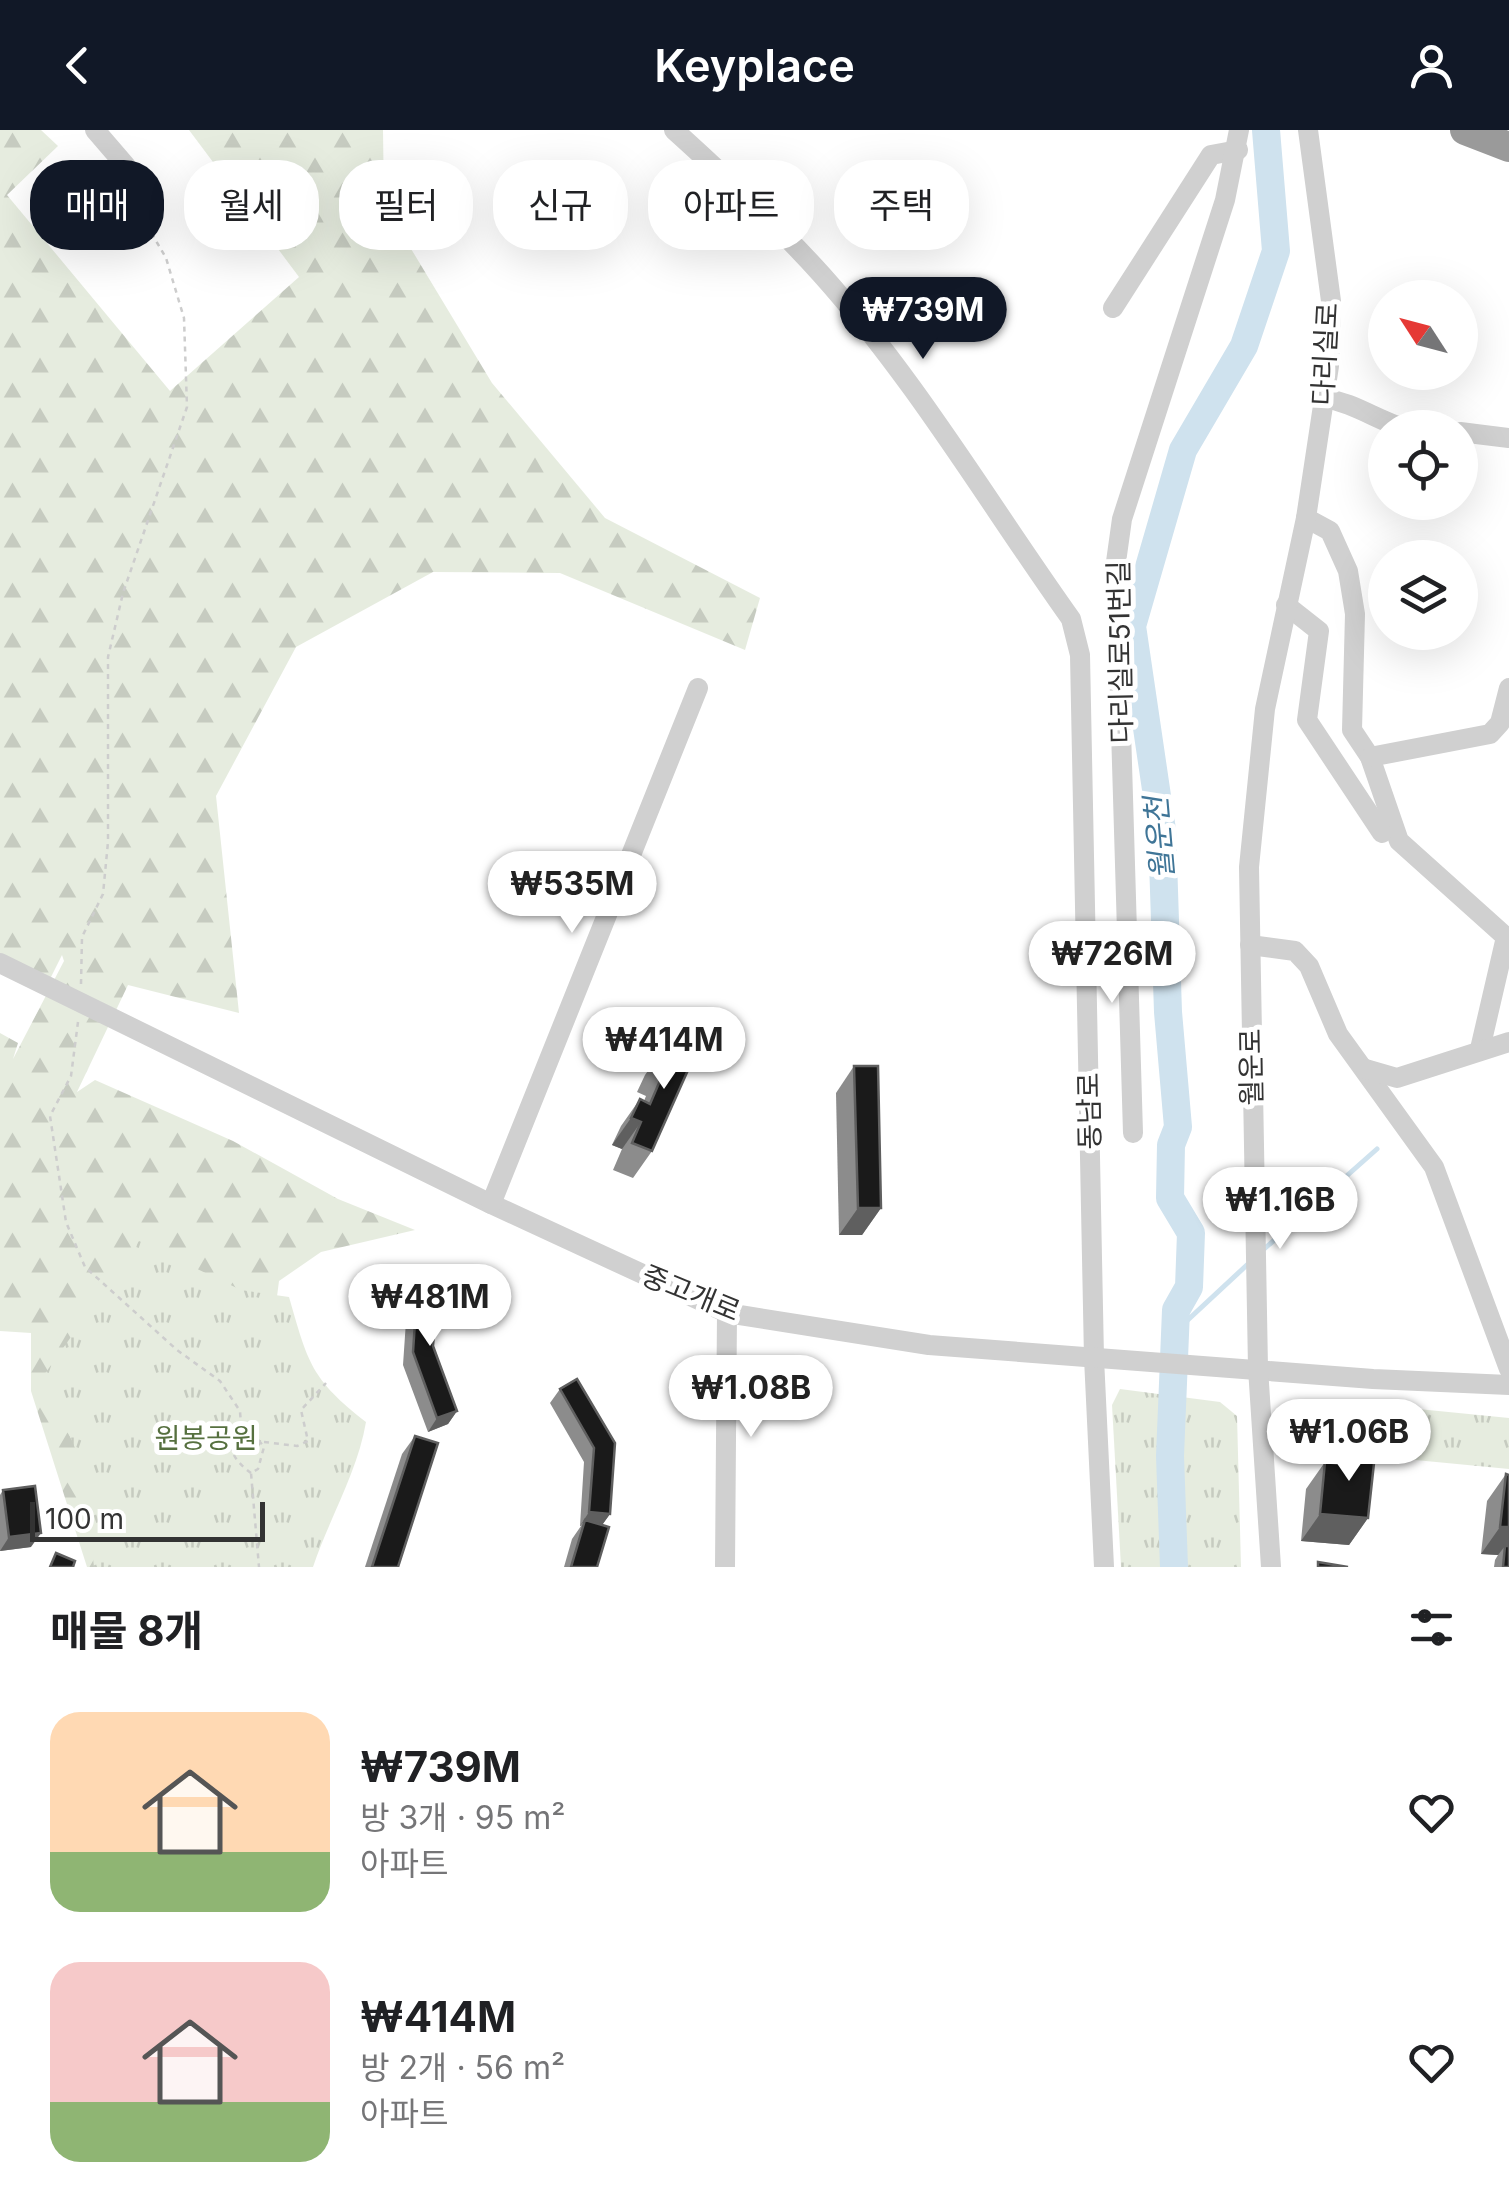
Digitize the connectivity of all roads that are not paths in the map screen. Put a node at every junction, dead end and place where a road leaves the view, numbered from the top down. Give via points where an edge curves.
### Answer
1 (95, 130) edge
2 (674, 130) edge
3 (1308, 130) edge
4 (1464, 130) edge
5 (1238, 140) edge
6 (1509, 147) edge
7 (121, 160) edge
8 (1113, 308) dead end
9 (1324, 398) junction
10 (1368, 411) edge
11 (1478, 434) edge
12 (1509, 438) edge
13 (1306, 518) junction
14 (1286, 605) junction
15 (698, 688) dead end
16 (1509, 688) edge
17 (1370, 757) junction
18 (1382, 833) dead end
19 (1249, 867) joint
20 (1250, 945) junction
21 (0, 963) edge
22 (1509, 1042) edge
23 (1480, 1050) junction
24 (1366, 1069) junction
25 (1133, 1133) dead end
26 (491, 1204) junction
27 (727, 1313) junction
28 (1094, 1358) junction
29 (1258, 1368) junction
30 (1509, 1369) edge
31 (1509, 1385) edge
32 (726, 1567) edge
33 (1104, 1567) edge
34 (1271, 1567) edge

1 - 7 street
2 - 28 street, 동남로 via 764,213 877,342 1071,620 1080,655
3 - 9 street, 다리실로 via 1331,301
4 - 6 highway
5 - 8 street via 1210,156
5 - 25 street, 다리실로51번길 via 1122,519 1116,562
9 - 10 street
9 - 13 street, 다리실로
11 - 12 street
13 - 14 street, 다리실로
13 - 17 street via 1330,531 1348,571 1355,614 1352,730
14 - 18 street via 1319,631 1307,720
14 - 19 street, 다리실로 via 1264,710
15 - 26 street
16 - 17 street via 1500,724 1490,734
17 - 23 street via 1398,841 1506,937
19 - 20 street, 월운로
20 - 24 street via 1295,950 1310,966 1338,1034
20 - 29 street, 월운로
21 - 26 street, 중고개로
22 - 23 street
23 - 24 street via 1397,1078
24 - 30 street via 1434,1167
26 - 27 street, 중고개로
27 - 28 street, 중고개로 via 929,1345
27 - 32 street
28 - 29 street, 중고개로
28 - 33 street, 동남로
29 - 31 street, 중고개로
29 - 34 street, 월운로

